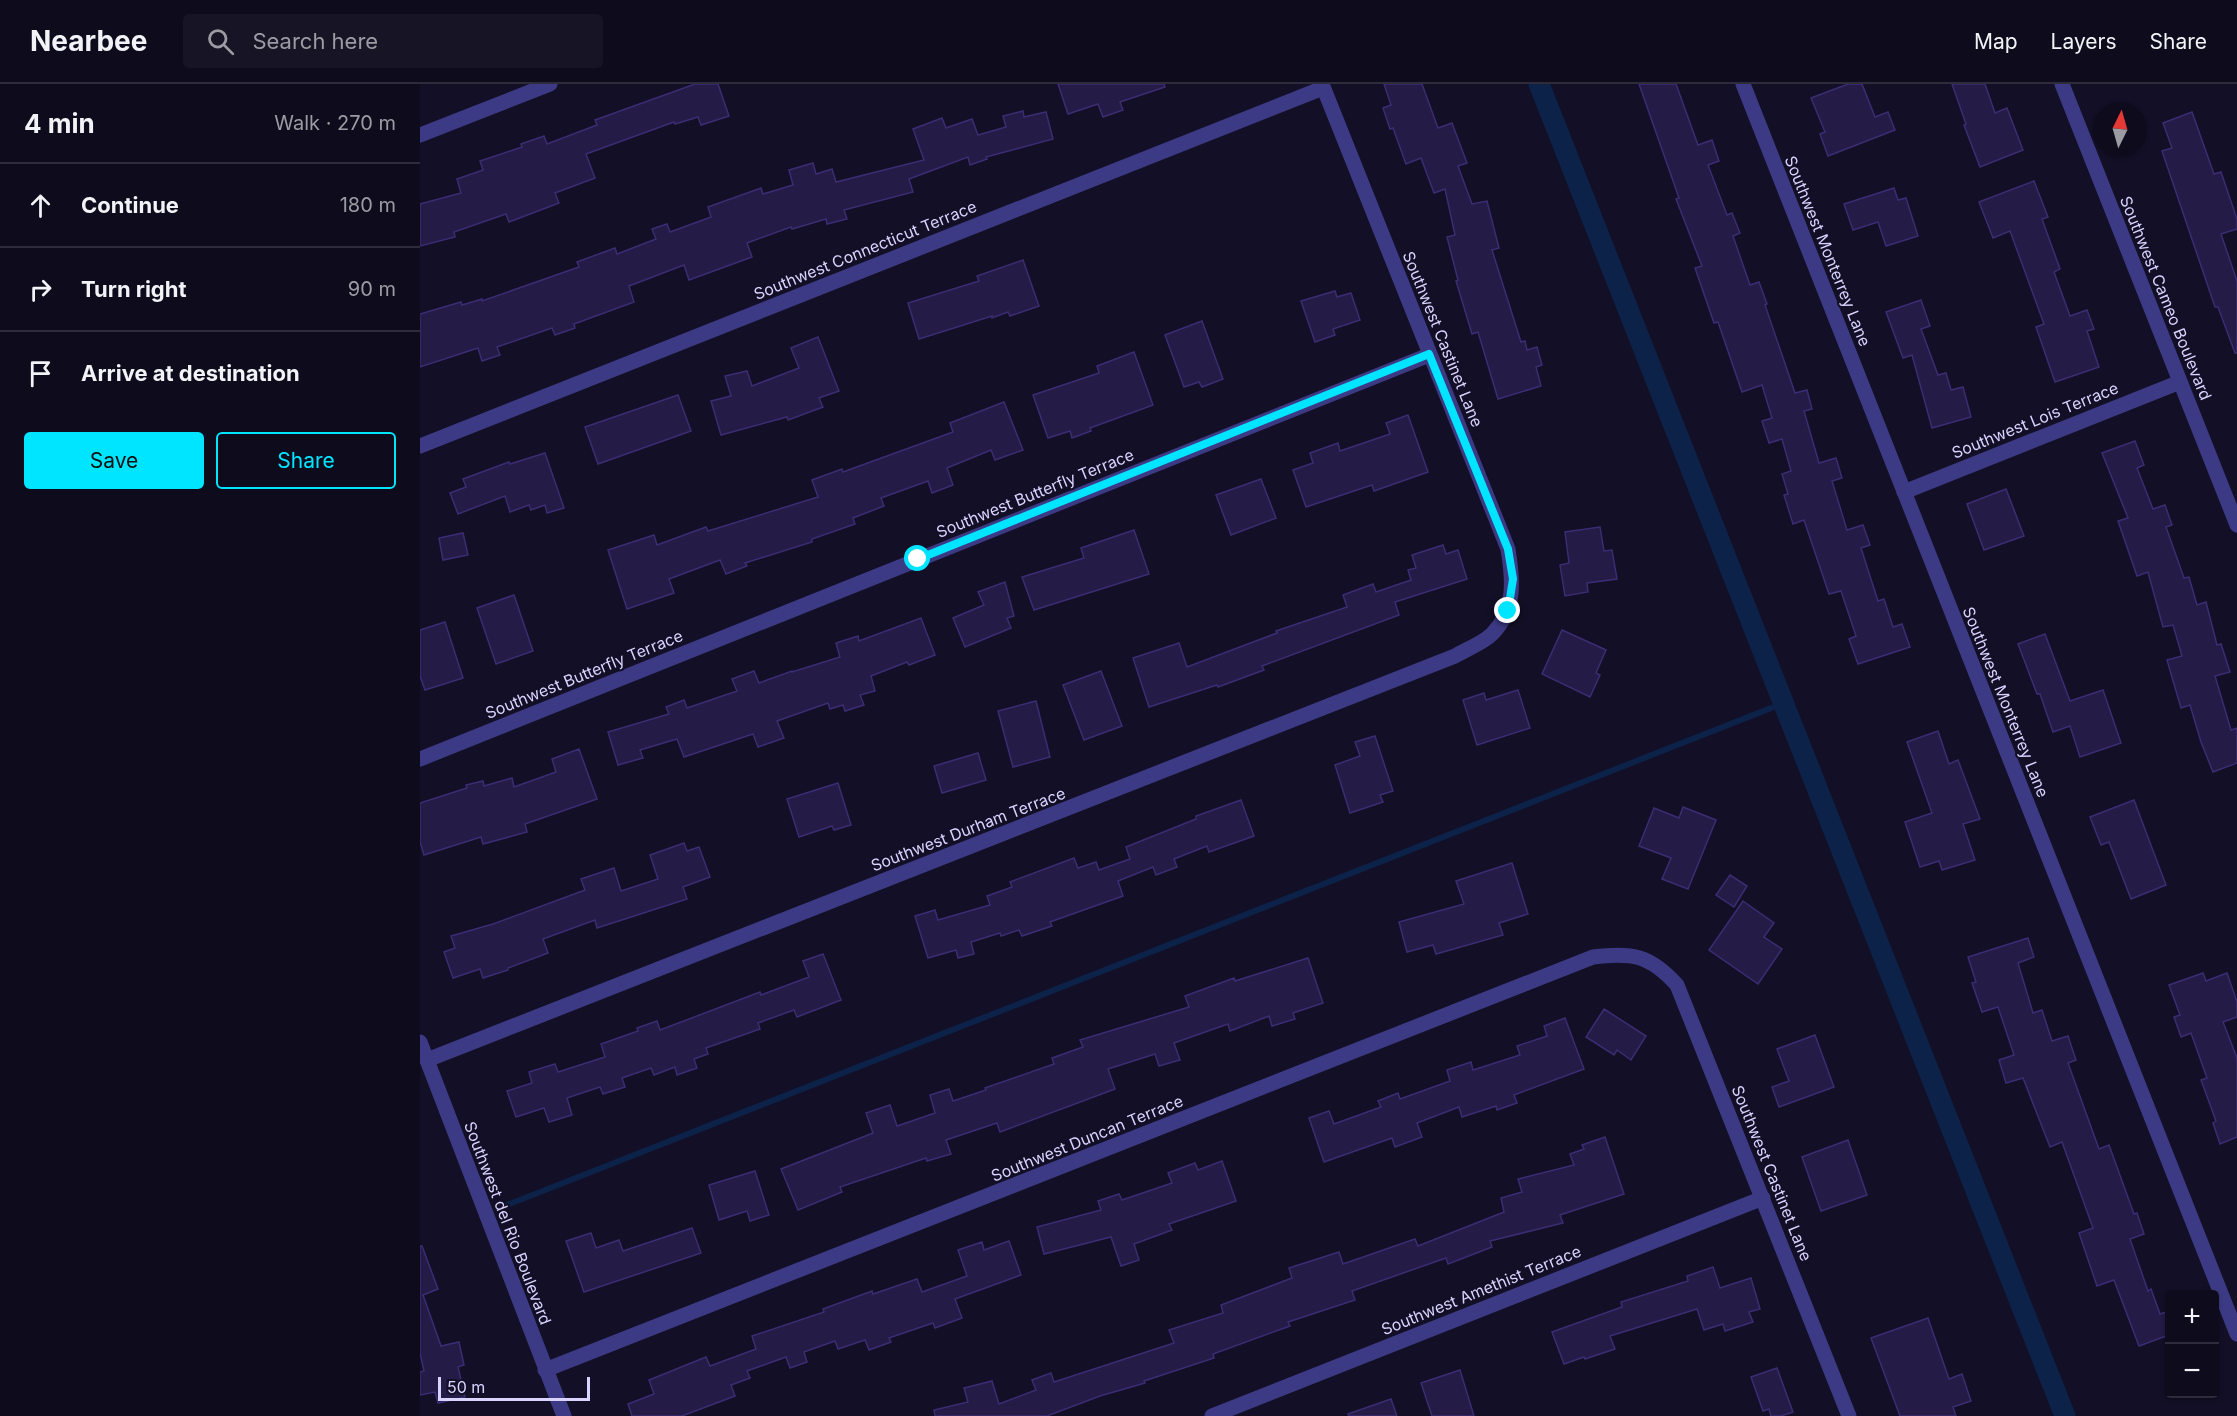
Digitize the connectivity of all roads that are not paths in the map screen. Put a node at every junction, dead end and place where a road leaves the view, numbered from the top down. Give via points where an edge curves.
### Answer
1 (550, 84) edge
2 (1743, 84) edge
3 (2062, 84) edge
4 (1322, 86) edge
5 (420, 135) edge
6 (1429, 354) junction
7 (2180, 382) junction
8 (420, 446) edge
9 (1904, 492) junction
10 (2237, 525) edge
11 (1508, 611) joint
12 (420, 759) edge
13 (1643, 958) joint
14 (420, 1042) edge
15 (427, 1060) junction
16 (1763, 1198) junction
17 (2237, 1334) edge
18 (545, 1371) junction
19 (564, 1416) edge
20 (1212, 1416) edge
21 (1849, 1416) edge

1 - 5 street
2 - 9 street, Southwest Monterrey Lane
3 - 7 street, Southwest Cameo Boulevard
4 - 6 street, Southwest Castinet Lane
4 - 8 street, Southwest Connecticut Terrace
6 - 11 street, Southwest Castinet Lane via 1508,549 1513,579
6 - 12 street, Southwest Butterfly Terrace
7 - 9 street, Southwest Lois Terrace
7 - 10 street, Southwest Cameo Boulevard
9 - 17 street, Southwest Monterrey Lane
11 - 15 street, Southwest Durham Terrace via 1492,634 1455,656
13 - 16 street, Southwest Castinet Lane via 1662,968 1677,985
13 - 18 street, Southwest Duncan Terrace via 1619,954 1593,957
14 - 15 street, Southwest del Rio Boulevard
15 - 18 street, Southwest del Rio Boulevard
16 - 20 street, Southwest Amethist Terrace
16 - 21 street, Southwest Castinet Lane
18 - 19 street, Southwest del Rio Boulevard

